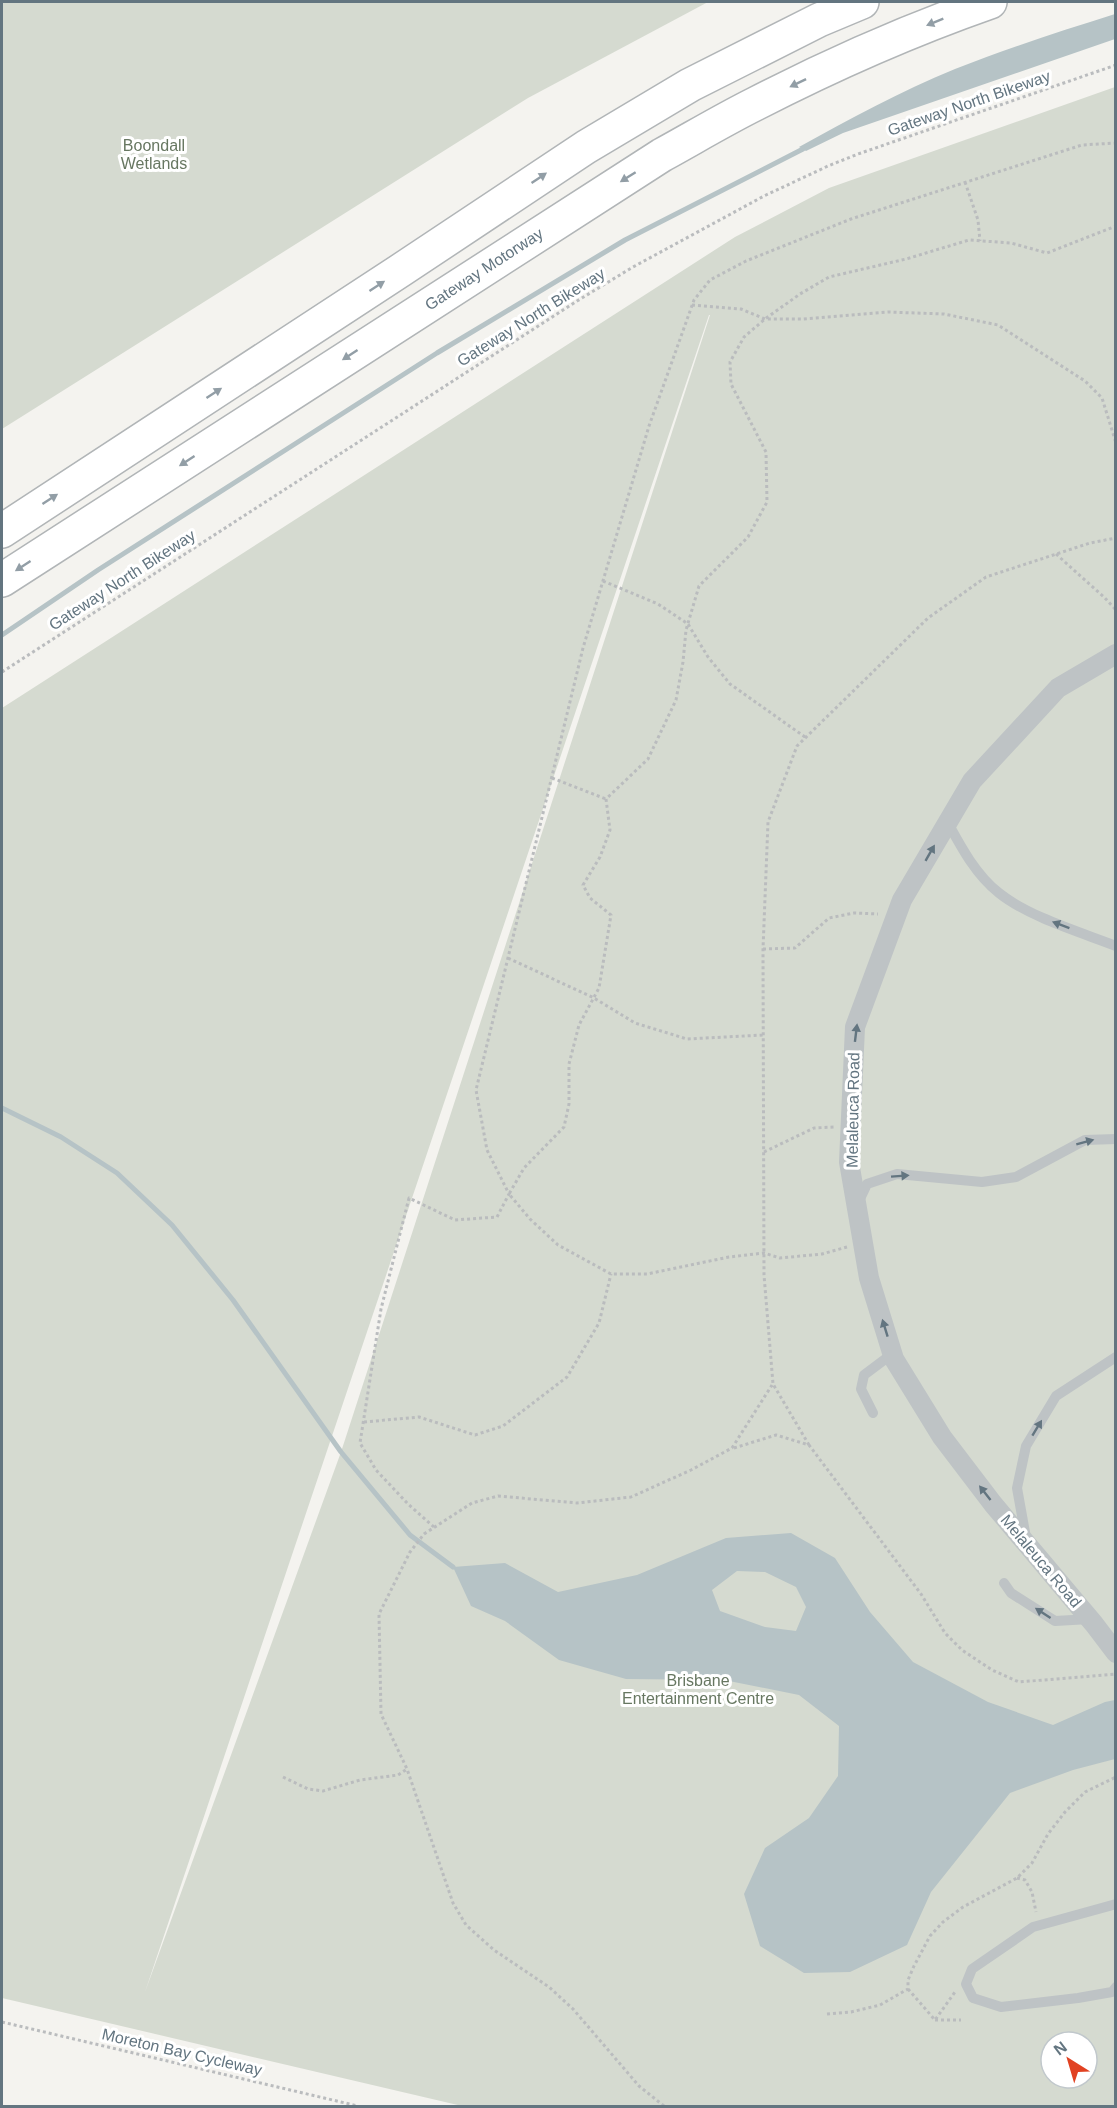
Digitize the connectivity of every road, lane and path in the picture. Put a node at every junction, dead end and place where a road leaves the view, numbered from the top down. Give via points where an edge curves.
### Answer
1 (862, 2) edge
2 (990, 2) edge
3 (1116, 65) edge
4 (1116, 143) edge
5 (965, 182) junction
6 (1116, 225) edge
7 (980, 241) junction
8 (692, 305) junction
9 (765, 319) junction
10 (1116, 443) edge
11 (2, 531) edge
12 (1116, 538) edge
13 (1055, 554) junction
14 (2, 580) edge
15 (603, 581) junction
16 (1116, 610) edge
17 (688, 624) junction
18 (1116, 654) edge
19 (2, 672) edge
20 (805, 737) junction
21 (552, 777) junction
22 (606, 799) junction
23 (948, 822) junction
24 (895, 920) junction
25 (1116, 946) edge
26 (763, 949) junction
27 (508, 958) junction
28 (594, 998) junction
29 (763, 1035) junction
30 (850, 1126) junction
31 (1116, 1139) edge
32 (764, 1152) junction
33 (510, 1194) junction
34 (856, 1206) junction
35 (863, 1242) junction
36 (764, 1253) junction
37 (611, 1274) junction
38 (892, 1354) junction
39 (1116, 1358) edge
40 (773, 1384) junction
41 (873, 1413) dead end
42 (364, 1422) junction
43 (809, 1445) junction
44 (732, 1448) junction
45 (434, 1527) junction
46 (1116, 1537) edge
47 (1027, 1545) junction
48 (1116, 1577) edge
49 (1004, 1583) dead end
50 (1090, 1619) junction
51 (1116, 1653) edge
52 (1116, 1674) edge
53 (407, 1768) junction
54 (283, 1777) dead end
55 (1116, 1777) edge
56 (1017, 1878) junction
57 (1116, 1904) edge
58 (1038, 1926) junction
59 (966, 1984) junction
60 (1116, 1987) edge
61 (908, 1989) junction
62 (827, 2014) dead end
63 (935, 2020) junction
64 (961, 2020) dead end
65 (2, 2022) edge
66 (358, 2106) edge
67 (664, 2106) edge

11 -> 1 highway via 586,147 690,85
2 -> 14 highway, Gateway Motorway via 851,58 662,155
3 - 19 path, Gateway North Bikeway via 858,154 764,196 586,295
4 - 5 path via 1082,145
5 - 7 path via 978,219
5 - 8 path via 850,219 746,261 710,280
6 - 7 path via 1047,253 1011,243
7 - 9 path via 969,240 906,260 829,277
8 - 9 path via 741,309
8 - 15 path via 649,426
9 - 10 path via 888,312 944,314 998,325 1085,381 1102,398
9 - 17 path via 744,337 730,362 731,384 766,452 767,502 748,537 699,586
12 - 13 path
13 - 16 path
13 - 20 path via 986,576 928,618
15 - 17 path via 658,604
15 - 21 path
17 - 20 path via 730,684
17 - 22 path via 676,699 648,759
18 - 23 street, Melaleuca Road via 1058,688 972,781
20 - 26 path via 797,746 768,822
21 - 22 path
21 - 27 path
22 - 28 path via 610,830 583,885 590,898 611,915
24 -> 23 street, Melaleuca Road via 902,900
25 -> 23 lane via 1041,917 998,892 968,858
24 - 26 path via 854,912 829,918 795,948
30 -> 24 street, Melaleuca Road via 855,1027
26 - 29 path
27 - 28 path
27 - 33 path via 476,1090 487,1150
28 - 29 path via 635,1023 687,1039
28 - 33 path via 579,1025 569,1064 569,1104 564,1127 524,1168
29 - 32 path
30 - 32 path via 814,1128
30 - 34 street, Melaleuca Road via 849,1162
34 -> 31 lane via 867,1184 897,1173 982,1182 1016,1177 1085,1140
32 - 36 path
33 - 37 path via 558,1245
33 - 42 path via 497,1217 455,1220 409,1198 381,1309
34 - 35 street, Melaleuca Road
35 - 36 path via 822,1254 780,1258
38 -> 35 street, Melaleuca Road via 869,1278
36 - 37 path via 647,1274
36 - 40 path
37 - 42 path via 600,1323 567,1377 503,1426 475,1435 419,1417
38 - 41 lane via 864,1375 861,1389
47 -> 38 street, Melaleuca Road via 942,1437
47 -> 39 lane via 1017,1488 1026,1446 1056,1396
40 - 43 path
40 - 44 path
42 - 45 path via 360,1443 376,1470
43 - 44 path via 776,1435
43 - 52 path via 921,1594 945,1633 962,1650 992,1671 1019,1682
44 - 45 path via 631,1497 577,1503 498,1496 472,1503
45 - 53 path via 410,1552 379,1614 381,1713
46 - 48 path
47 - 50 street, Melaleuca Road
50 -> 49 lane via 1055,1622 1011,1593
50 - 51 street, Melaleuca Road
53 - 54 path via 398,1775 360,1780 323,1791 308,1789
53 - 67 path via 453,1903 466,1925 494,1950 549,1987 639,2086
55 - 56 path via 1085,1792 1065,1812 1032,1863
56 - 58 path via 1025,1880 1032,1892
56 - 61 path via 963,1906 943,1922 930,1936 914,1966
57 - 58 lane
58 - 59 lane via 972,1969
59 - 60 lane via 973,1998 1001,2007 1078,1998 1112,1992
59 - 63 path via 954,1992
61 - 62 path via 880,2005
61 - 63 path
63 - 64 path
65 - 66 path, Moreton Bay Cycleway

